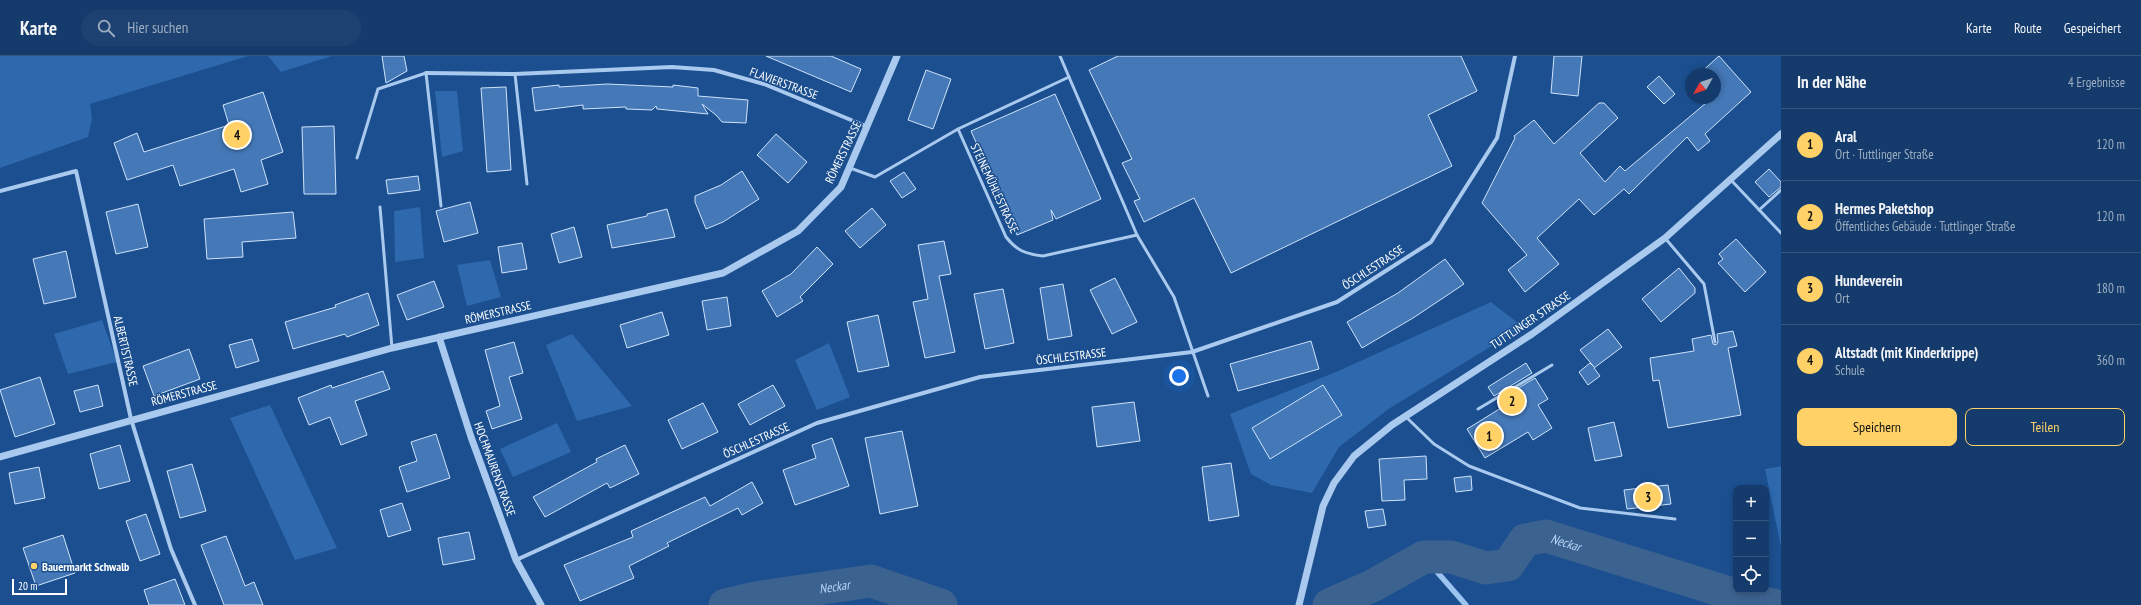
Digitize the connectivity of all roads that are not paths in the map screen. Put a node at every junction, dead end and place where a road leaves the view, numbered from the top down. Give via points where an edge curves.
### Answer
1 (897, 56) edge
2 (1060, 56) edge
3 (1515, 56) edge
4 (426, 72) junction
5 (514, 74) junction
6 (1069, 77) junction
7 (868, 127) junction
8 (958, 129) junction
9 (1781, 135) edge
10 (357, 158) dead end
11 (850, 168) junction
12 (1731, 180) junction
13 (527, 184) dead end
14 (1781, 190) edge
15 (0, 191) edge
16 (441, 206) dead end
17 (380, 207) dead end
18 (1759, 210) junction
19 (1781, 233) edge
20 (1137, 235) junction
21 (1665, 238) junction
22 (439, 337) junction
23 (1716, 342) dead end
24 (392, 348) junction
25 (1192, 352) junction
26 (1552, 365) dead end
27 (1208, 396) dead end
28 (1478, 408) dead end
29 (1405, 416) junction
30 (131, 419) junction
31 (0, 457) edge
32 (1676, 519) dead end
33 (516, 560) junction
34 (195, 605) edge
35 (541, 605) edge
36 (1299, 605) edge

1 - 7 street, RÖMERSTRASSE
2 - 6 lane
3 - 25 street, ÖSCHLESTRASSE via 1497,138 1431,242 1337,302
4 - 5 street, FLAVIERSTRASSE
4 - 10 lane via 378,89
4 - 16 lane
5 - 7 street, FLAVIERSTRASSE via 672,67 714,70 764,84
5 - 13 lane
6 - 8 lane
6 - 20 lane
7 - 11 street, RÖMERSTRASSE
8 - 11 lane via 875,177
8 - 20 lane, STEINEMÜHLESTRASSE via 1006,237 1015,248 1028,254 1043,256
9 - 12 street, TUTTLINGER STRASSE
11 - 22 street, RÖMERSTRASSE via 841,187 798,231 723,274
12 - 18 lane
12 - 21 street, TUTTLINGER STRASSE
14 - 18 lane
15 - 30 street, ALBERTISTRASSE via 76,171
17 - 24 lane
18 - 19 lane
20 - 25 lane via 1174,297
21 - 23 lane via 1704,284
21 - 29 street, TUTTLINGER STRASSE via 1532,334
22 - 24 street, RÖMERSTRASSE
22 - 33 street, HOCHMAURENSTRASSE via 471,437
24 - 30 street, RÖMERSTRASSE
25 - 27 lane
25 - 33 street, ÖSCHLESTRASSE via 980,377 817,423
26 - 28 lane
29 - 32 lane via 1434,444 1469,466 1580,508
29 - 36 street, TUTTLINGER STRASSE via 1354,456 1334,483 1323,506
30 - 31 street, RÖMERSTRASSE
30 - 34 street, ALBERTISTRASSE via 171,549
33 - 35 street, HOCHMAURENSTRASSE

